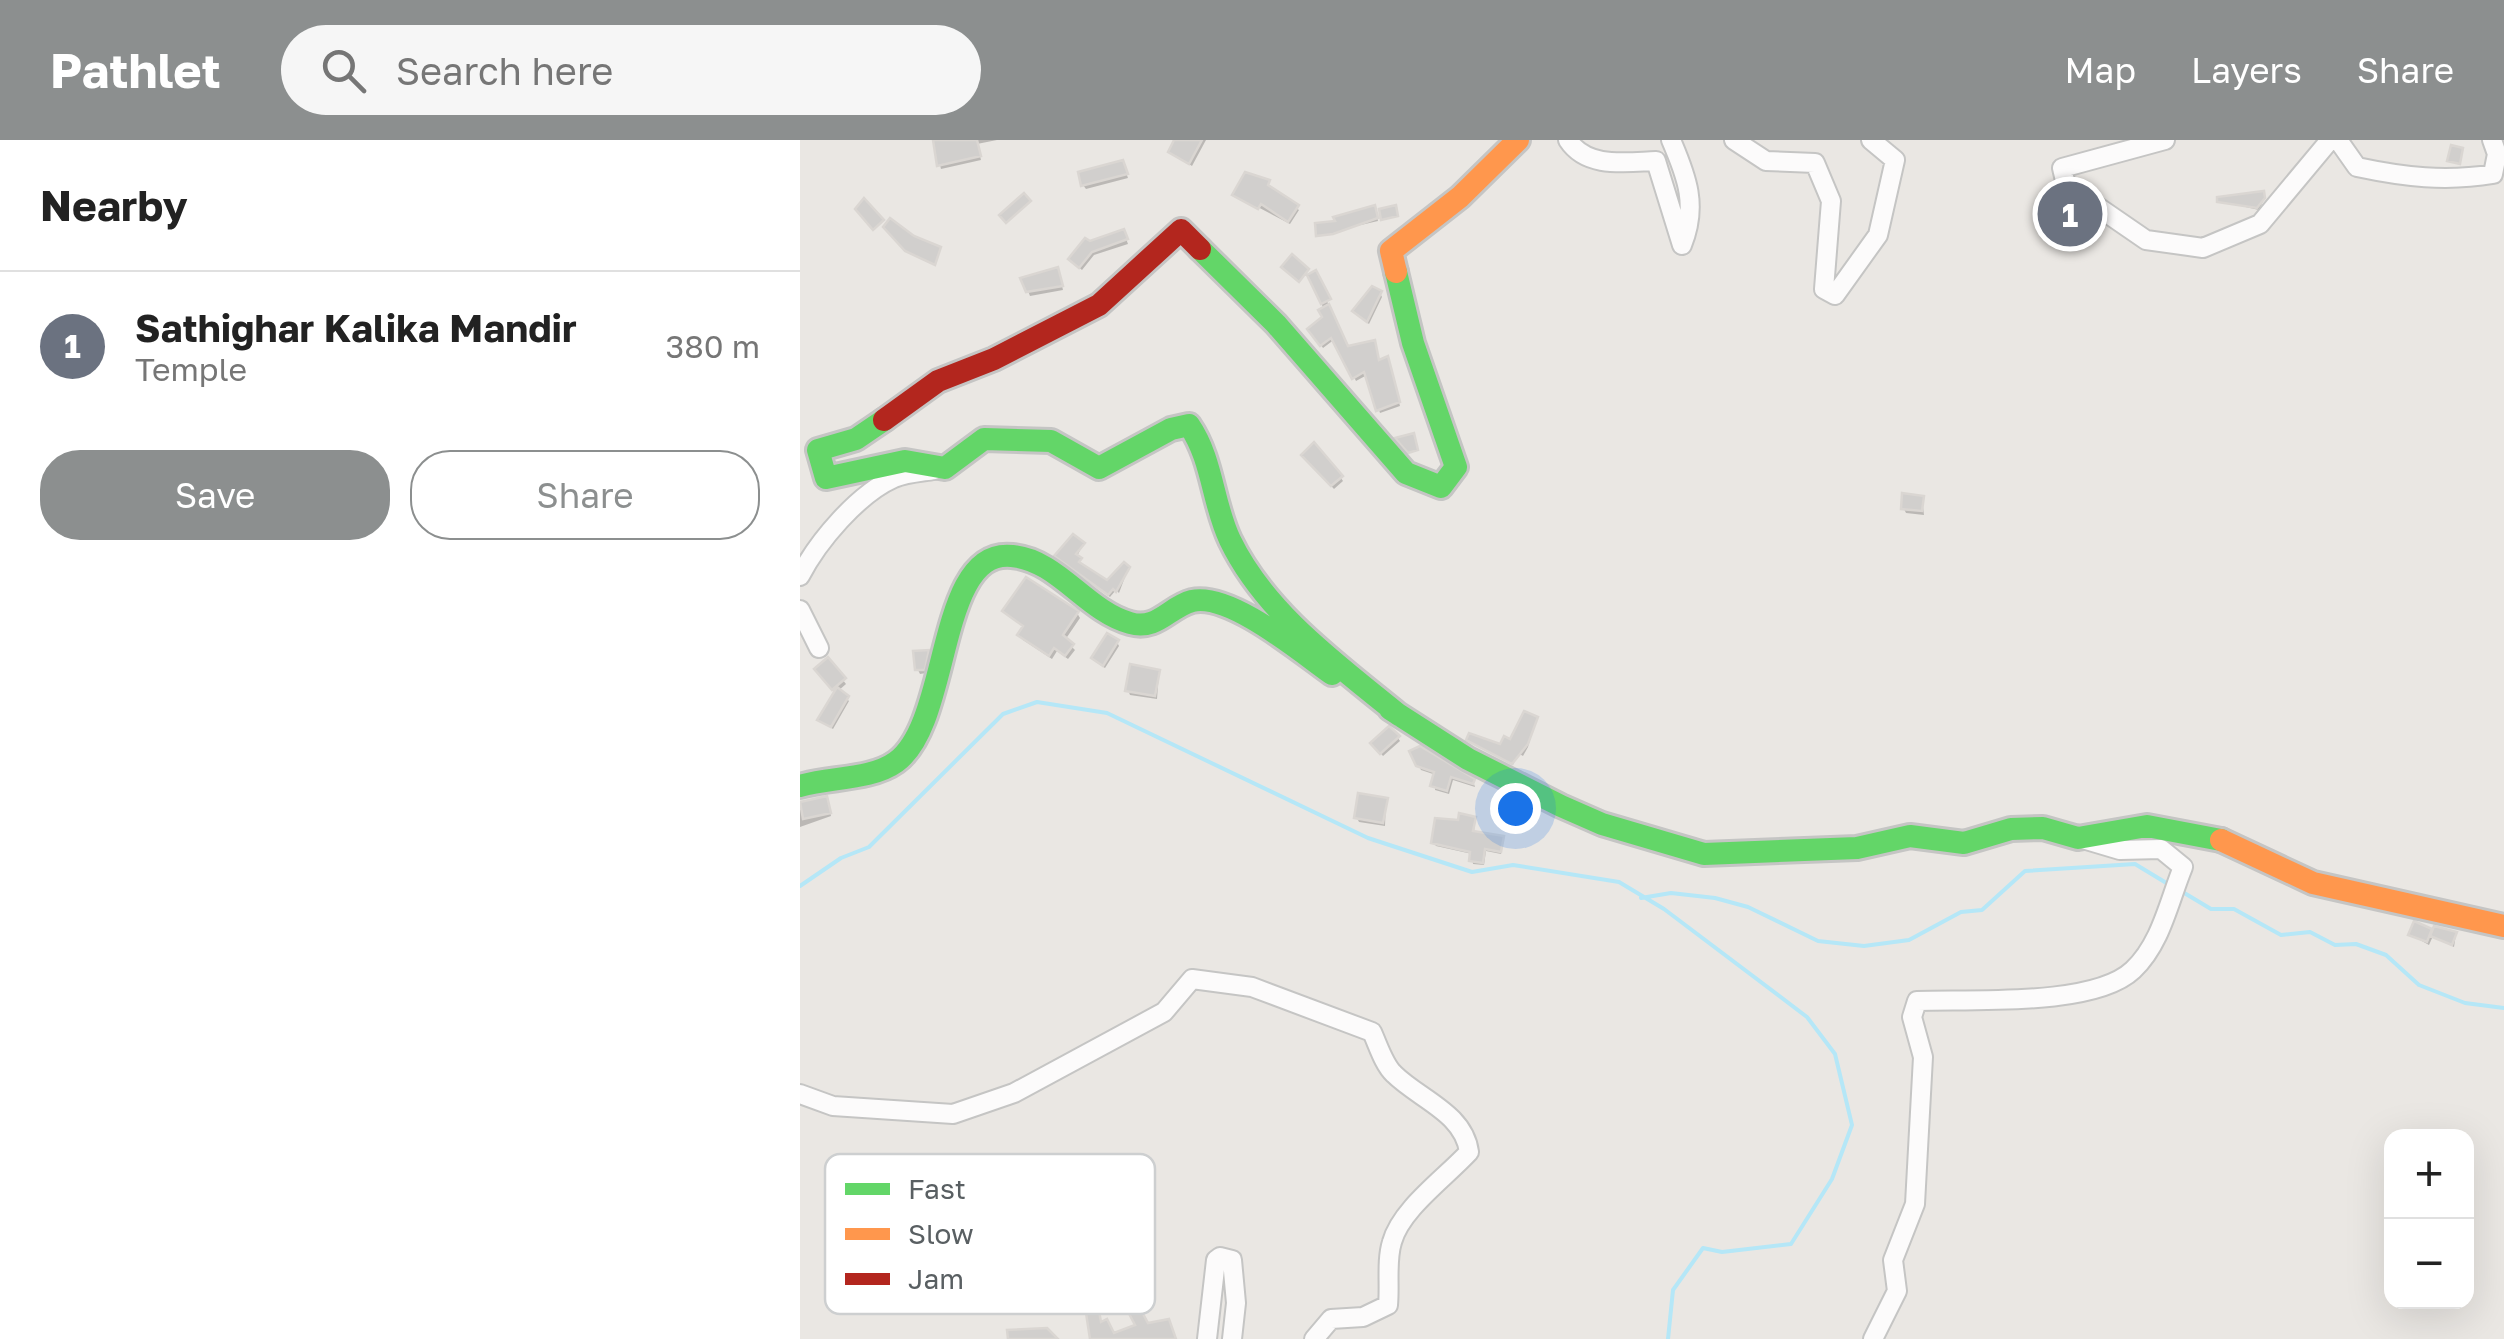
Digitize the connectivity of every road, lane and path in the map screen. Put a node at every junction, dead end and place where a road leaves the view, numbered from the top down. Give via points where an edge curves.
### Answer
1 (1518, 140) edge
2 (1568, 140) edge
3 (1671, 140) edge
4 (1734, 140) edge
5 (1871, 140) edge
6 (2165, 140) edge
7 (2330, 140) edge
8 (2338, 140) edge
9 (2492, 140) edge
10 (944, 468) junction
11 (800, 576) edge
12 (800, 610) edge
13 (819, 648) dead end
14 (1399, 714) junction
15 (800, 786) edge
16 (2078, 838) junction
17 (2504, 926) edge
18 (800, 1094) edge
19 (1207, 1339) edge
20 (1232, 1339) edge
21 (1314, 1339) edge
22 (1873, 1339) edge

1 - 10 street via 1460,197 1391,250 1456,468 1441,487 1406,473 1276,324 1182,230 1099,305 938,380 856,439 818,450 826,478 904,461
2 - 3 street via 1594,159 1656,161 1682,245 1691,222 1689,183
4 - 5 street via 1766,161 1815,163 1831,201 1824,289 1835,295 1878,236 1895,160
6 - 7 street via 2062,168 2066,185 2146,240 2202,248 2260,224
8 - 9 street via 2357,167 2463,179 2493,174
10 - 11 street via 894,478 831,527
10 - 14 street via 984,439 1050,441 1098,468 1188,424 1201,440 1232,545 1299,632
12 - 13 street
14 - 15 street via 1231,608 1191,601 1155,623 1134,626 1036,564 1006,554 960,587 918,741 894,764
14 - 16 street via 1468,759 1561,806 1704,854 1857,848 1910,836 1964,843 2011,829 2042,828
16 - 17 street via 2148,826 2216,838 2313,882
16 - 22 street via 2120,850 2162,849 2183,868 2162,928 2132,972 2068,998 1917,1001 1912,1017 1924,1057 1915,1204 1892,1260 1898,1292
18 - 21 street via 833,1106 954,1114 1014,1093 1164,1012 1192,979 1252,987 1372,1032 1392,1073 1438,1105 1468,1140 1469,1152 1402,1216 1390,1245 1388,1306 1331,1319
19 - 20 street via 1220,1257 1232,1260

